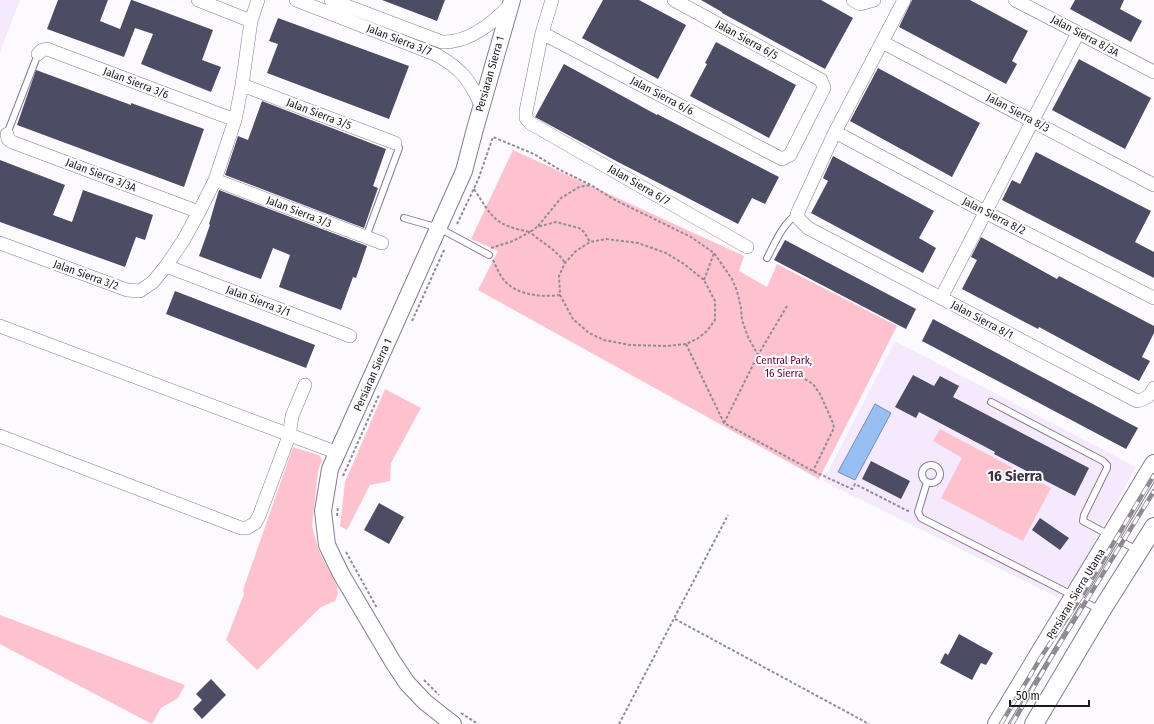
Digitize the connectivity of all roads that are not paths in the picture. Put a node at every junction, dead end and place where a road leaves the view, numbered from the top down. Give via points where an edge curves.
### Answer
1 (198, 0) edge
2 (258, 0) edge
3 (296, 0) edge
4 (552, 0) edge
5 (674, 0) edge
6 (853, 0) edge
7 (874, 0) edge
8 (904, 0) edge
9 (1015, 0) edge
10 (511, 3) edge
11 (331, 5) edge
12 (251, 21) junction
13 (390, 22) junction
14 (476, 32) junction
15 (542, 32) junction
16 (1078, 33) junction
17 (386, 35) junction
18 (500, 40) junction
19 (442, 42) junction
20 (882, 42) junction
21 (38, 54) joint
22 (437, 55) junction
23 (1154, 72) edge
24 (464, 75) junction
25 (488, 84) junction
26 (242, 85) junction
27 (481, 105) junction
28 (236, 120) junction
29 (1032, 121) junction
30 (835, 132) junction
31 (7, 134) joint
32 (395, 143) joint
33 (782, 159) joint
34 (215, 180) junction
35 (1154, 185) edge
36 (199, 212) junction
37 (985, 212) junction
38 (797, 214) junction
39 (404, 218) dead end
40 (439, 228) junction
41 (366, 237) junction
42 (0, 243) edge
43 (382, 243) dead end
44 (747, 247) dead end
45 (489, 254) road end
46 (767, 258) dead end
47 (166, 266) junction
48 (940, 298) junction
49 (1154, 298) edge
50 (0, 326) edge
51 (350, 336) dead end
52 (305, 385) dead end
53 (1154, 388) edge
54 (991, 402) dead end
55 (0, 436) edge
56 (289, 436) junction
57 (338, 454) junction
58 (1154, 464) edge
59 (927, 482) dead end
60 (1154, 527) edge
61 (1111, 535) junction
62 (1139, 551) junction
63 (1075, 596) junction
64 (1101, 611) junction
65 (456, 717) edge
66 (997, 724) edge
67 (1034, 724) edge

1 - 12 street
2 - 12 street, Jalan Sierra 3/2
3 - 11 street, Jalan Sierra 3/7
4 - 15 street
5 - 33 street, Jalan Sierra 6/5 via 821,80 824,88 790,155
6 - 7 street via 860,4
8 - 20 street
9 - 16 street, Jalan Sierra 8/3A
10 - 14 street, Jalan Sierra 3/7 via 488,26
10 - 18 street, Persiaran Sierra 1
11 - 13 street, Jalan Sierra 3/7
11 - 17 street, Jalan Sierra 3/7
12 - 26 street, Jalan Sierra 3/2
13 - 17 street
13 - 19 street, Jalan Sierra 3/7
14 - 18 street
14 - 19 street, Jalan Sierra 3/7 via 453,42
15 - 33 street, Jalan Sierra 6/6
15 - 44 street, Jalan Sierra 6/7 via 526,111 526,118 530,123
16 - 23 street, Jalan Sierra 8/3A
16 - 29 street
17 - 22 street, Jalan Sierra 3/7
18 - 25 street, Persiaran Sierra 1
19 - 22 street
20 - 29 street, Jalan Sierra 8/3
20 - 30 street
21 - 28 street, Jalan Sierra 3/6 via 47,49
21 - 31 lane
22 - 24 street, Jalan Sierra 3/7
24 - 25 street
24 - 27 street, Jalan Sierra 3/7
25 - 27 street, Persiaran Sierra 1
26 - 28 street, Jalan Sierra 3/2
26 - 32 street, Jalan Sierra 3/5
27 - 40 street, Persiaran Sierra 1 via 464,172
28 - 34 street, Jalan Sierra 3/2
29 - 35 street, Jalan Sierra 8/3
29 - 37 street
30 - 37 street, Jalan Sierra 8/2
30 - 38 street
31 - 36 street, Jalan Sierra 3/3A via 12,142
32 - 41 lane via 399,148
34 - 36 street, Jalan Sierra 3/2
34 - 41 street, Jalan Sierra 3/3
36 - 47 street, Jalan Sierra 3/2
37 - 48 street
37 - 49 street, Jalan Sierra 8/2
38 - 46 lane via 782,228
38 - 48 street, Jalan Sierra 8/1 via 808,228
39 - 40 lane
40 - 45 lane
40 - 57 street, Persiaran Sierra 1
41 - 43 street, Jalan Sierra 3/3
42 - 47 street, Jalan Sierra 3/2 via 127,290 140,291 153,282
47 - 51 street, Jalan Sierra 3/1
48 - 53 street, Jalan Sierra 8/1 via 1137,401 1147,398
50 - 56 street
52 - 56 street via 292,416
54 - 61 lane via 1107,465 1083,521
55 - 56 street via 247,528 259,516
56 - 57 street
57 - 65 street, Persiaran Sierra 1 via 330,469 323,511 327,545 341,574 406,683 425,702
58 - 61 main road, Persiaran Sierra Utama
59 - 63 lane via 918,512 921,518
60 - 62 main road
61 - 62 lane
61 - 63 main road, Persiaran Sierra Utama
62 - 64 main road
63 - 64 lane
63 - 66 main road, Persiaran Sierra Utama via 1055,624
64 - 67 main road

